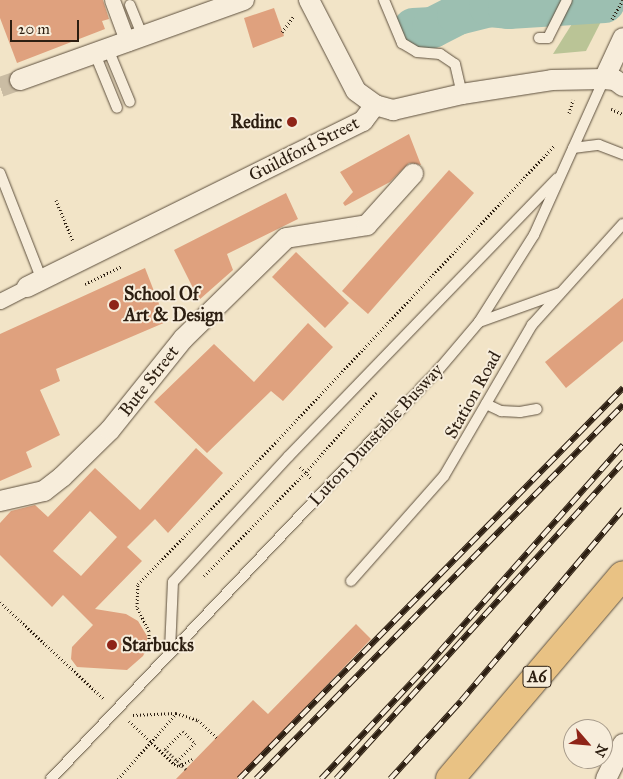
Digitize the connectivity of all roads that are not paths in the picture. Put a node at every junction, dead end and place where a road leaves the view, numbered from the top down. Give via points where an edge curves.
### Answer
1 (112, 0) edge
2 (244, 0) edge
3 (309, 0) edge
4 (384, 0) edge
5 (567, 0) edge
6 (130, 4) dead end
7 (539, 38) dead end
8 (623, 38) edge
9 (135, 40) junction
10 (102, 52) junction
11 (20, 80) tunnel mouth
12 (616, 81) edge
13 (462, 94) junction
14 (130, 102) dead end
15 (375, 104) junction
16 (117, 108) dead end
17 (573, 148) junction
18 (623, 154) edge
19 (563, 172) junction
20 (0, 173) edge
21 (413, 174) dead end
22 (623, 224) edge
23 (35, 283) junction
24 (561, 292) junction
25 (0, 301) edge
26 (479, 322) junction
27 (486, 404) junction
28 (537, 409) dead end
29 (0, 501) edge
30 (623, 575) edge
31 (351, 581) dead end
32 (170, 650) junction
33 (623, 744) edge
34 (51, 779) edge
35 (450, 779) edge
36 (606, 779) edge

1 - 9 street
2 - 9 street
3 - 15 street via 356,90
4 - 13 lane via 402,43 418,52 440,54 455,64
5 - 7 lane via 548,38
6 - 9 lane
8 - 12 street, Luton Dunstable Busway
9 - 10 street
10 - 11 street
10 - 14 lane
10 - 16 lane
12 - 13 street, Guildford Street via 552,80
12 - 17 lane, Luton Dunstable Busway
13 - 15 street, Guildford Street via 393,110
15 - 23 street, Guildford Street via 363,121
17 - 18 lane via 599,145
17 - 19 lane, Luton Dunstable Busway
19 - 26 lane, Luton Dunstable Busway via 534,235
19 - 32 lane via 172,582
20 - 23 lane
21 - 29 street, Bute Street via 367,225 286,238 183,339 110,430 62,477 44,492
22 - 24 lane, Station Road
23 - 25 street, Guildford Street
24 - 26 lane
24 - 27 lane, Station Road via 532,325
26 - 32 lane, Luton Dunstable Busway via 440,368
27 - 28 lane via 512,412
27 - 31 lane, Station Road via 444,476
30 - 35 highway, A6
32 - 34 lane, Luton Dunstable Busway
33 - 36 street

